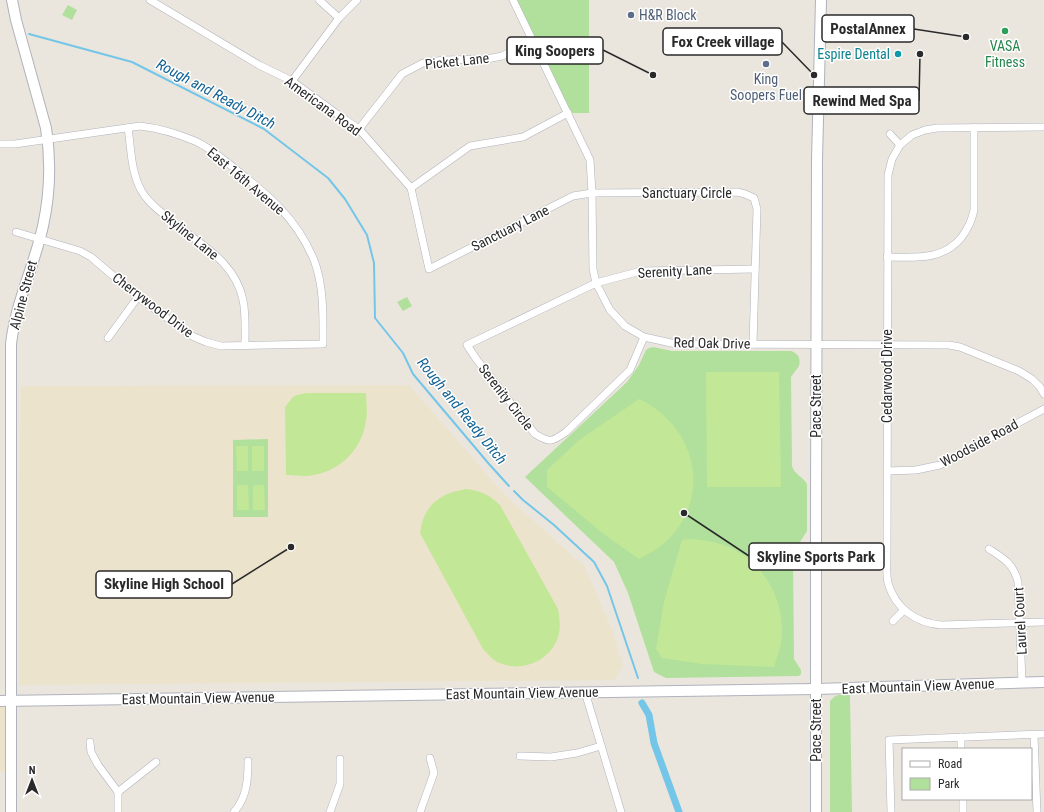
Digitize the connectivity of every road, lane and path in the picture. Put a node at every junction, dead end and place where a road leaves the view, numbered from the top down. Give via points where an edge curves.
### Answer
1 (12, 0) edge
2 (150, 0) edge
3 (319, 0) edge
4 (357, 0) edge
5 (513, 0) edge
6 (821, 0) edge
7 (339, 18) junction
8 (532, 40) junction
9 (292, 81) junction
10 (568, 113) junction
11 (974, 127) junction
12 (1044, 127) edge
13 (128, 128) junction
14 (359, 128) junction
15 (890, 134) dead end
16 (48, 139) junction
17 (0, 144) edge
18 (900, 145) junction
19 (410, 188) junction
20 (592, 193) junction
21 (16, 232) dead end
22 (39, 239) junction
23 (887, 257) junction
24 (429, 269) joint
25 (755, 269) junction
26 (596, 283) junction
27 (138, 297) junction
28 (108, 338) dead end
29 (644, 338) junction
30 (323, 344) joint
31 (753, 344) junction
32 (816, 344) junction
33 (886, 344) junction
34 (245, 345) junction
35 (1044, 394) edge
36 (1044, 409) edge
37 (888, 471) junction
38 (989, 549) dead end
39 (904, 610) junction
40 (893, 621) dead end
41 (1044, 622) edge
42 (1020, 623) junction
43 (1022, 682) junction
44 (1044, 682) edge
45 (816, 689) junction
46 (585, 692) junction
47 (0, 701) edge
48 (11, 701) junction
49 (1044, 734) edge
50 (1034, 735) junction
51 (961, 737) junction
52 (90, 742) dead end
53 (601, 746) junction
54 (961, 748) edge
55 (520, 756) dead end
56 (430, 758) dead end
57 (340, 760) dead end
58 (248, 761) dead end
59 (156, 762) dead end
60 (118, 792) junction
61 (963, 800) edge
62 (11, 812) edge
63 (118, 812) edge
64 (234, 812) edge
65 (330, 812) edge
66 (420, 812) edge
67 (621, 812) edge
68 (816, 812) edge
69 (891, 812) edge
70 (963, 812) edge
71 (1037, 812) edge

1 - 16 street, Alpine Street
2 - 9 street, Americana Road via 259,65
3 - 7 street
4 - 7 street
5 - 8 street, Red Oak Drive
6 - 32 street, Pace Street
7 - 9 street
8 - 10 street, Red Oak Drive
8 - 14 street, Picket Lane via 502,56 488,59 423,62 402,74
9 - 14 street, Americana Road
10 - 19 street via 523,136 470,146
10 - 20 street, Red Oak Drive via 590,160
11 - 12 street, Cedarwood Drive
11 - 18 street, Cedarwood Drive via 929,129 912,135
11 - 23 street via 974,210 964,234 950,248 935,255
13 - 16 street, East 16th Avenue
13 - 30 street, East 16th Avenue via 152,128 196,141 210,149 277,203 292,220 314,260 322,286
13 - 34 street, Skyline Lane via 135,176 146,199 221,260 238,284 244,308
14 - 19 street, Americana Road
15 - 18 street
16 - 17 street, East 16th Avenue
16 - 22 street, Alpine Street via 48,198
18 - 23 street, Cedarwood Drive via 888,172
19 - 24 street, Americana Road
20 - 24 street, Sanctuary Lane via 573,196
20 - 25 street, Sanctuary Circle via 737,192 754,198 757,209
20 - 26 street, Red Oak Drive via 593,269
21 - 22 street, Cherrywood Drive
22 - 27 street, Cherrywood Drive via 80,251 91,257
22 - 48 street, Alpine Street via 18,305 11,344
23 - 33 street, Cedarwood Drive
25 - 26 street, Serenity Lane via 641,271
25 - 31 street, Sanctuary Circle
26 - 29 street, Red Oak Drive via 610,310 625,326
26 - 29 street, Serenity Circle via 468,345 535,434 545,440 555,440 566,432 630,370
27 - 28 street
27 - 34 street, Cherrywood Drive via 192,336 221,346
29 - 31 street, Red Oak Drive via 676,344
30 - 34 street, Cherrywood Drive
31 - 32 street, Red Oak Drive
32 - 33 street, Red Oak Drive
32 - 45 street, Pace Street
33 - 35 street, Red Oak Drive via 956,346 1022,372 1035,381
33 - 37 street, Cedarwood Drive
36 - 37 street, Woodside Road via 940,465 922,470
37 - 39 street, Cedarwood Drive via 888,578 892,592
38 - 42 street, Laurel Court via 1006,560 1016,574
39 - 40 street
39 - 42 street, Cedarwood Drive via 919,620 941,625
41 - 42 street, Cedarwood Drive
42 - 43 street, Laurel Court
43 - 44 street, East Mountain View Avenue
43 - 45 street, East Mountain View Avenue
45 - 46 street, East Mountain View Avenue
45 - 68 street, Pace Street
46 - 48 street, East Mountain View Avenue
46 - 53 street
47 - 48 street, East Mountain View Avenue
48 - 62 street, Alpine Street
49 - 50 street
50 - 51 street
50 - 71 street
51 - 54 street
51 - 69 street via 889,740
52 - 60 street via 91,752 98,765
53 - 55 street via 576,753
53 - 67 street
56 - 66 street via 434,773
57 - 65 street via 340,784
58 - 64 street via 245,794
59 - 60 street
60 - 63 street
61 - 70 street

